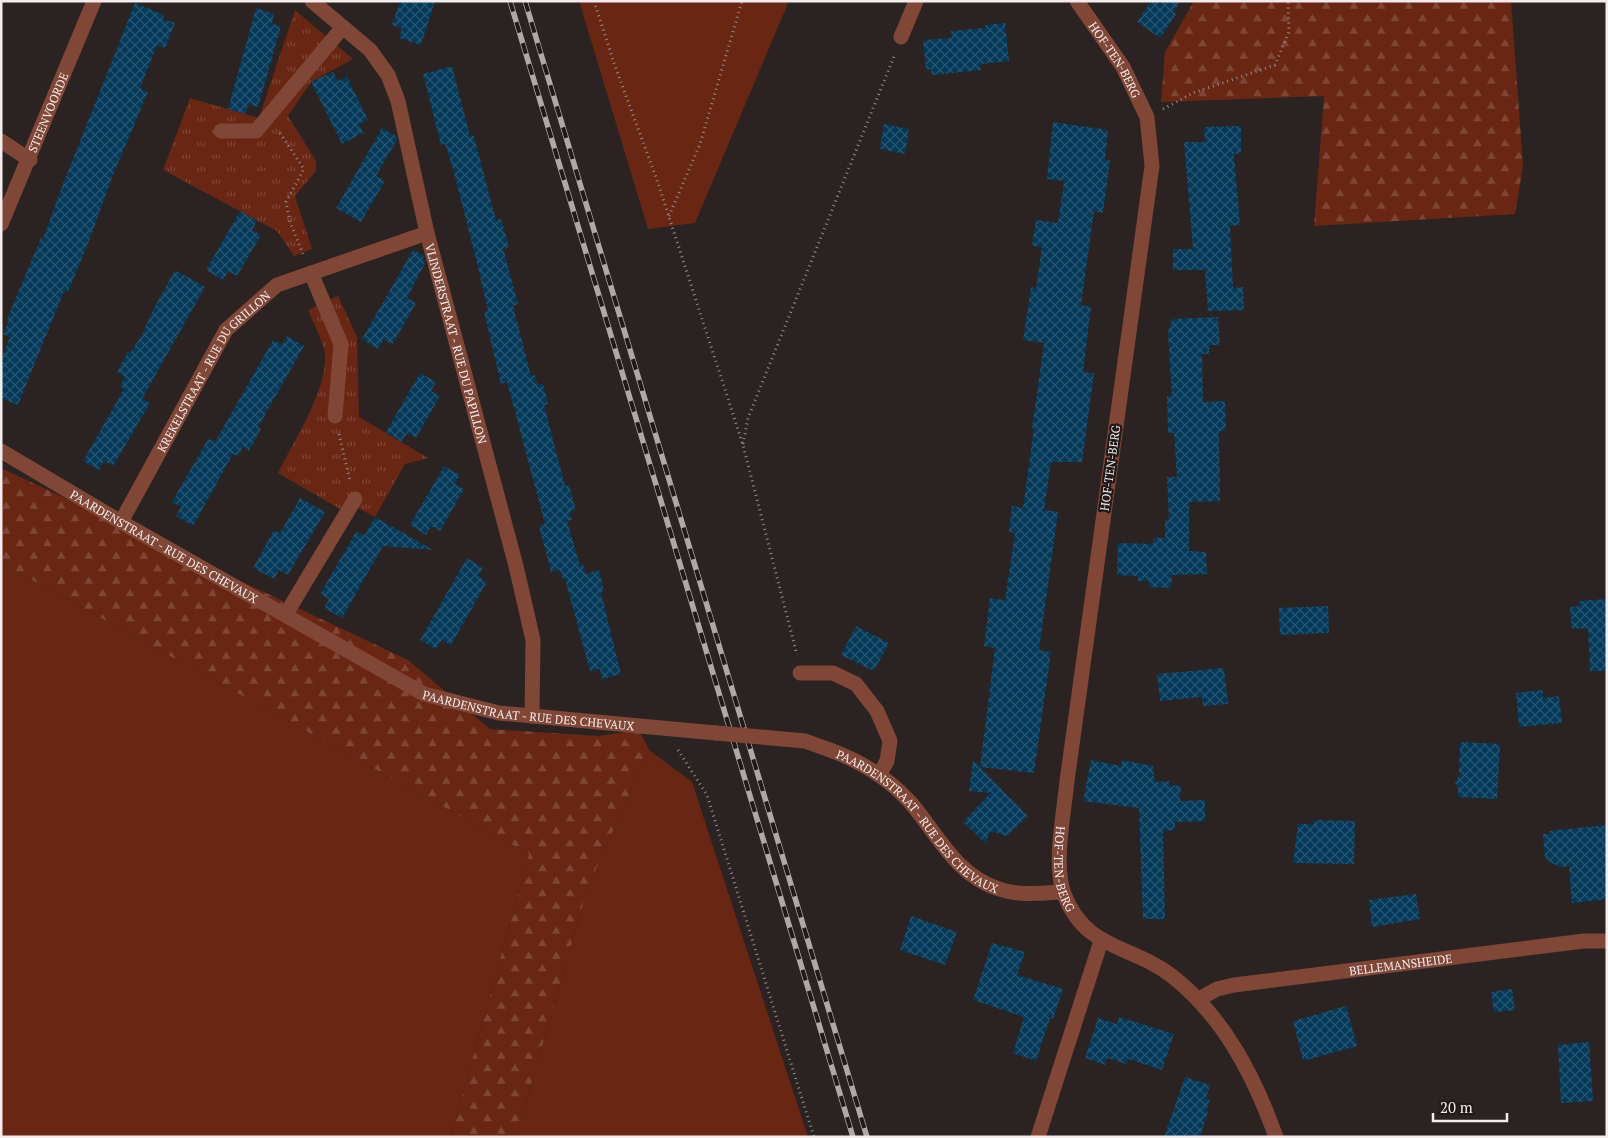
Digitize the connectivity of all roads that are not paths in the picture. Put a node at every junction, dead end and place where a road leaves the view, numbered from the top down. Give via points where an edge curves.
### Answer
1 (94, 1) edge
2 (312, 1) edge
3 (916, 1) edge
4 (1077, 1) edge
5 (343, 27) junction
6 (901, 37) road end
7 (220, 131) dead end
8 (1, 142) edge
9 (30, 160) junction
10 (1, 224) edge
11 (426, 233) junction
12 (312, 273) junction
13 (335, 416) road end
14 (1, 451) edge
15 (355, 499) road end
16 (121, 522) junction
17 (286, 614) junction
18 (800, 673) road end
19 (532, 716) junction
20 (879, 775) junction
21 (1063, 892) junction
22 (1101, 941) junction
23 (1607, 941) edge
24 (1198, 999) junction
25 (1038, 1137) edge
26 (1276, 1137) edge

1 - 9 street, STEENVOORDE
2 - 5 street, VLINDERSTRAAT - RUE DU PAPILLON
3 - 6 street
4 - 21 street, HOF-TEN-BERG via 1123,67 1147,118 1152,166 1067,781 1060,868
5 - 7 street via 256,131
5 - 11 street, VLINDERSTRAAT - RUE DU PAPILLON via 370,50 388,75 398,101
8 - 9 street
9 - 10 street, STEENVOORDE
11 - 12 street, KREKELSTRAAT - RUE DU GRILLON
11 - 19 street, VLINDERSTRAAT - RUE DU PAPILLON via 533,640
12 - 13 street via 341,344
12 - 16 street, KREKELSTRAAT - RUE DU GRILLON via 278,285 226,330
14 - 16 street, PAARDENSTRAAT - RUE DES CHEVAUX
15 - 17 street
16 - 17 street, PAARDENSTRAAT - RUE DES CHEVAUX
17 - 19 street, PAARDENSTRAAT - RUE DES CHEVAUX via 424,694 499,713
18 - 20 street via 833,673 856,684 877,711 890,740 887,761
19 - 20 street, PAARDENSTRAAT - RUE DES CHEVAUX, bridge via 805,742 846,756
20 - 21 street, PAARDENSTRAAT - RUE DES CHEVAUX via 908,800 956,862 980,880 1008,892
21 - 22 street, HOF-TEN-BERG via 1078,920
22 - 24 street, HOF-TEN-BERG via 1171,975
22 - 25 street
23 - 24 street, BELLEMANSHEIDE via 1574,942 1234,984
24 - 26 street, HOF-TEN-BERG via 1225,1032 1247,1068

